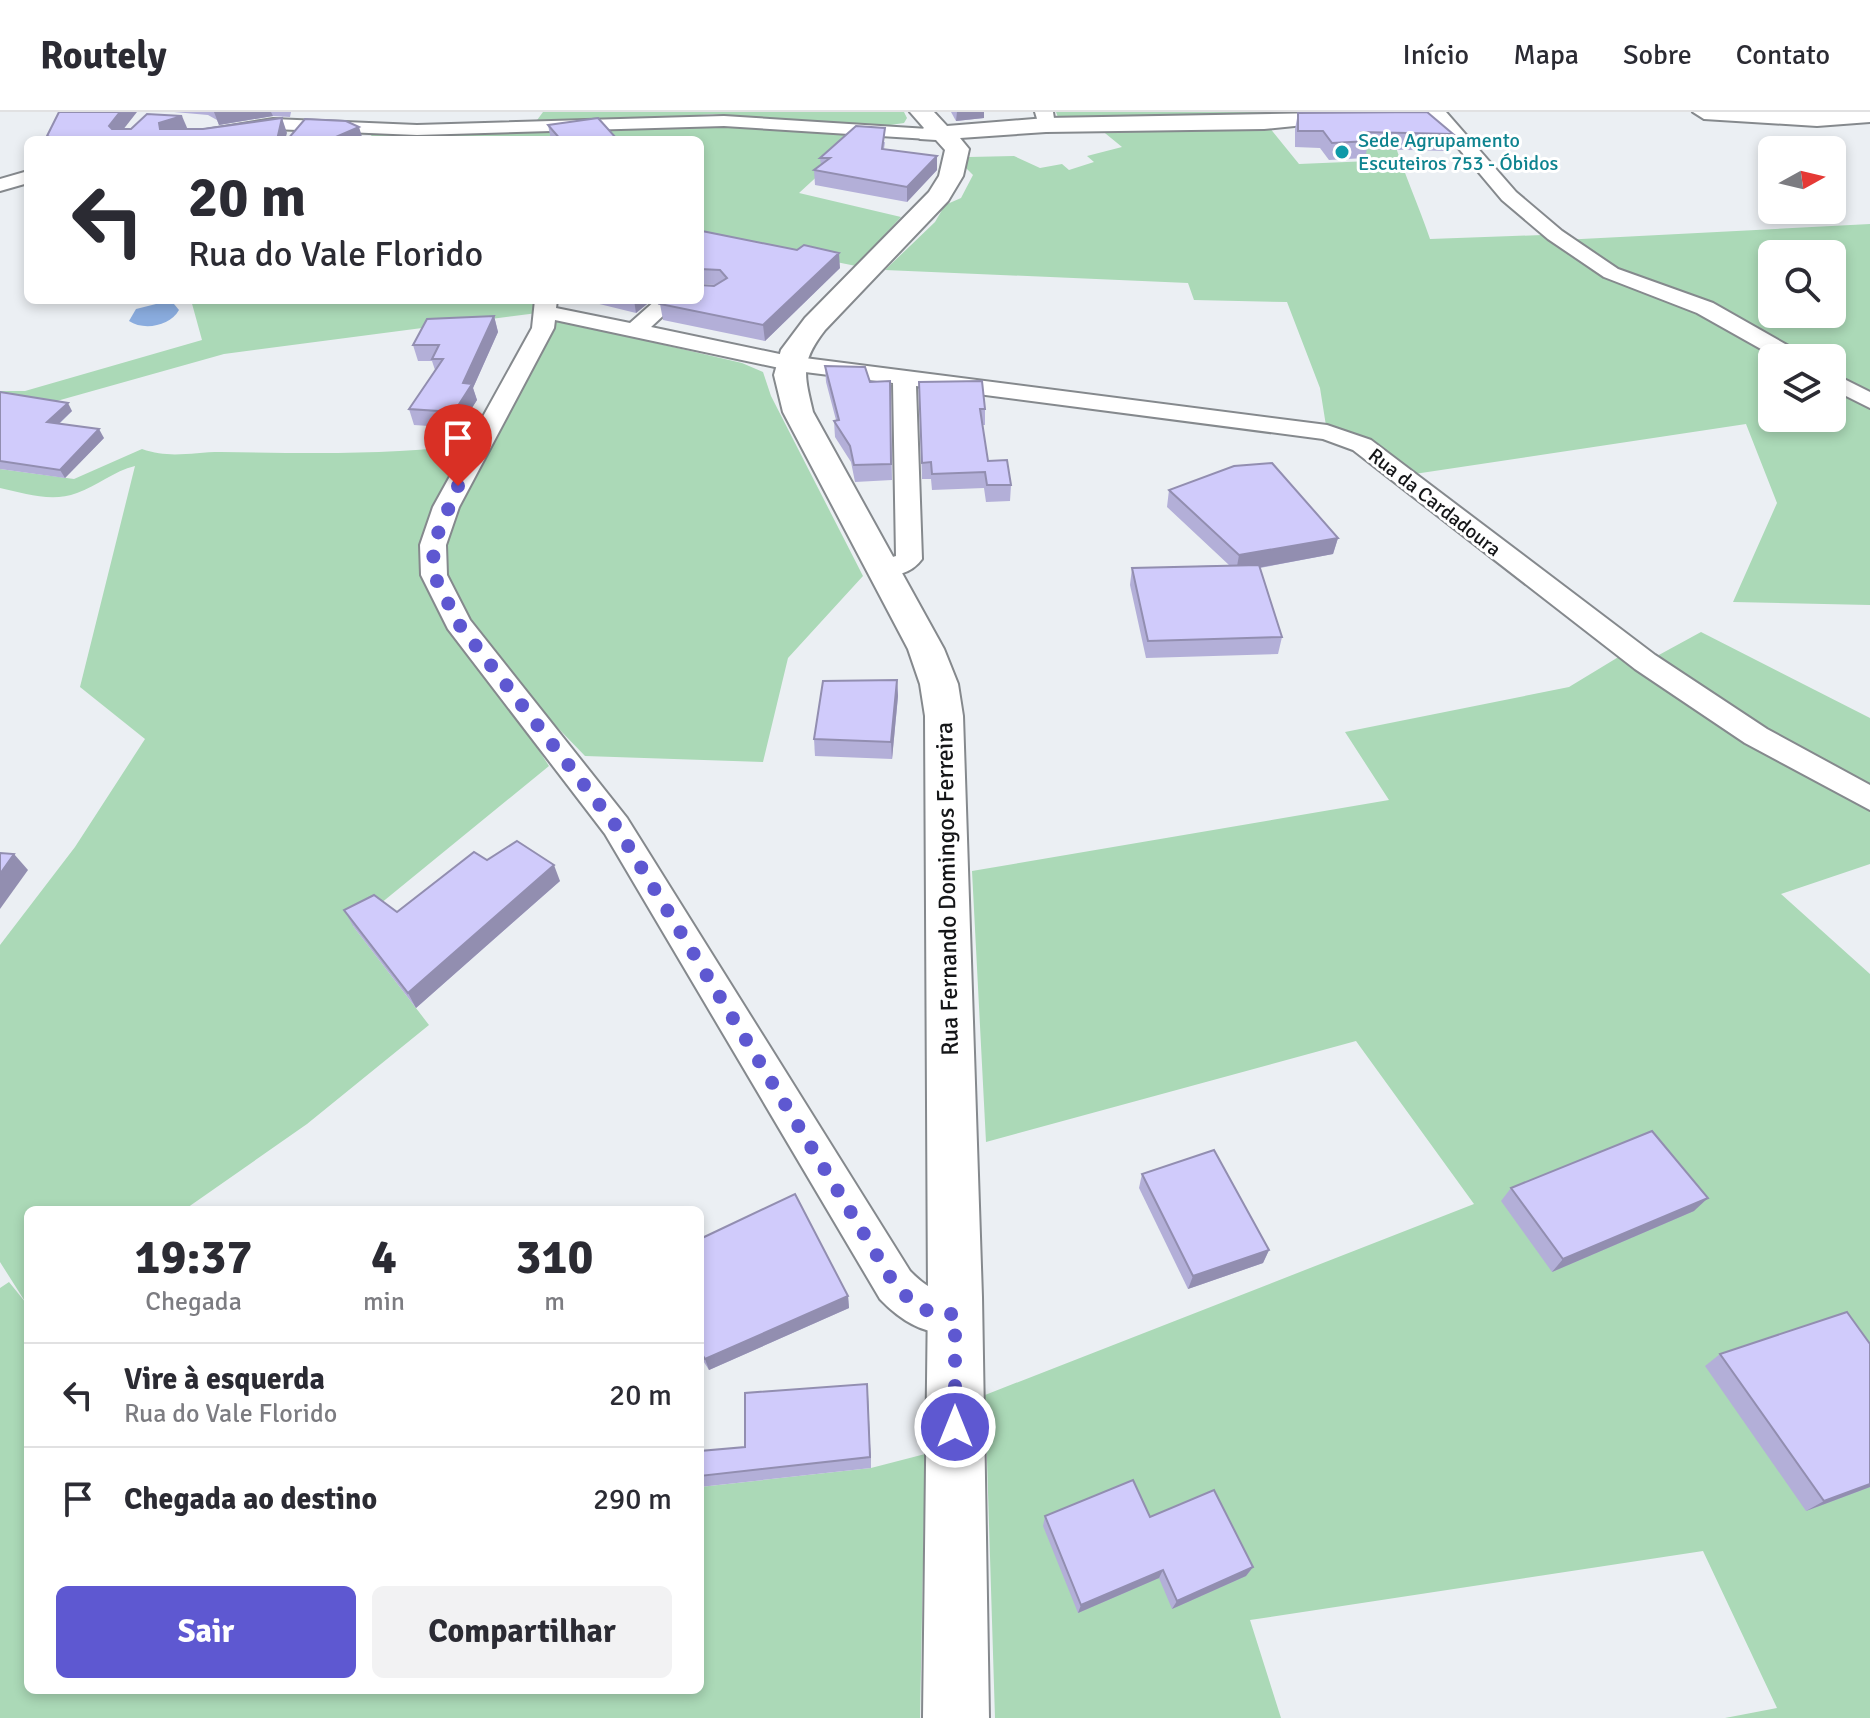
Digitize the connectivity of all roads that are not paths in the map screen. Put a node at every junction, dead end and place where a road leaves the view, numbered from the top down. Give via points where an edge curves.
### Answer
1 (915, 112) edge
2 (1364, 112) edge
3 (1437, 112) edge
4 (1704, 112) edge
5 (1870, 115) edge
6 (1045, 119) edge
7 (175, 121) edge
8 (240, 127) junction
9 (368, 134) edge
10 (937, 134) edge
11 (195, 136) edge
12 (24, 178) edge
13 (0, 185) edge
14 (664, 304) edge
15 (546, 306) edge
16 (634, 331) junction
17 (1768, 344) edge
18 (789, 363) junction
19 (904, 379) junction
20 (1846, 388) edge
21 (1870, 401) edge
22 (885, 568) junction
23 (1870, 799) edge
24 (955, 1314) junction
25 (956, 1718) edge

1 - 10 street via 915,119
2 - 6 street via 1239,124
3 - 17 street via 1509,196 1555,235 1611,273 1705,308
4 - 5 street via 1805,119
6 - 10 street
7 - 8 street
8 - 9 street via 320,125
8 - 11 street
9 - 10 street via 724,121
10 - 18 street via 951,176 939,196 815,324
12 - 13 street
14 - 16 street
15 - 16 street, Rua da Cardadoura
15 - 24 street via 543,328 446,507 433,545 434,575 458,623 616,826 895,1285 931,1314
16 - 18 street, Rua da Cardadoura
18 - 19 street, Rua da Cardadoura
18 - 22 street, Rua Fernando Domingos Ferreira via 798,412
19 - 22 street via 909,559
19 - 23 street, Rua da Cardadoura via 1327,432 1362,445 1645,662 1756,736
20 - 21 street
22 - 24 street, Rua Fernando Domingos Ferreira via 926,649 939,684 946,729
24 - 25 street, Rua Fernando Domingos Ferreira

